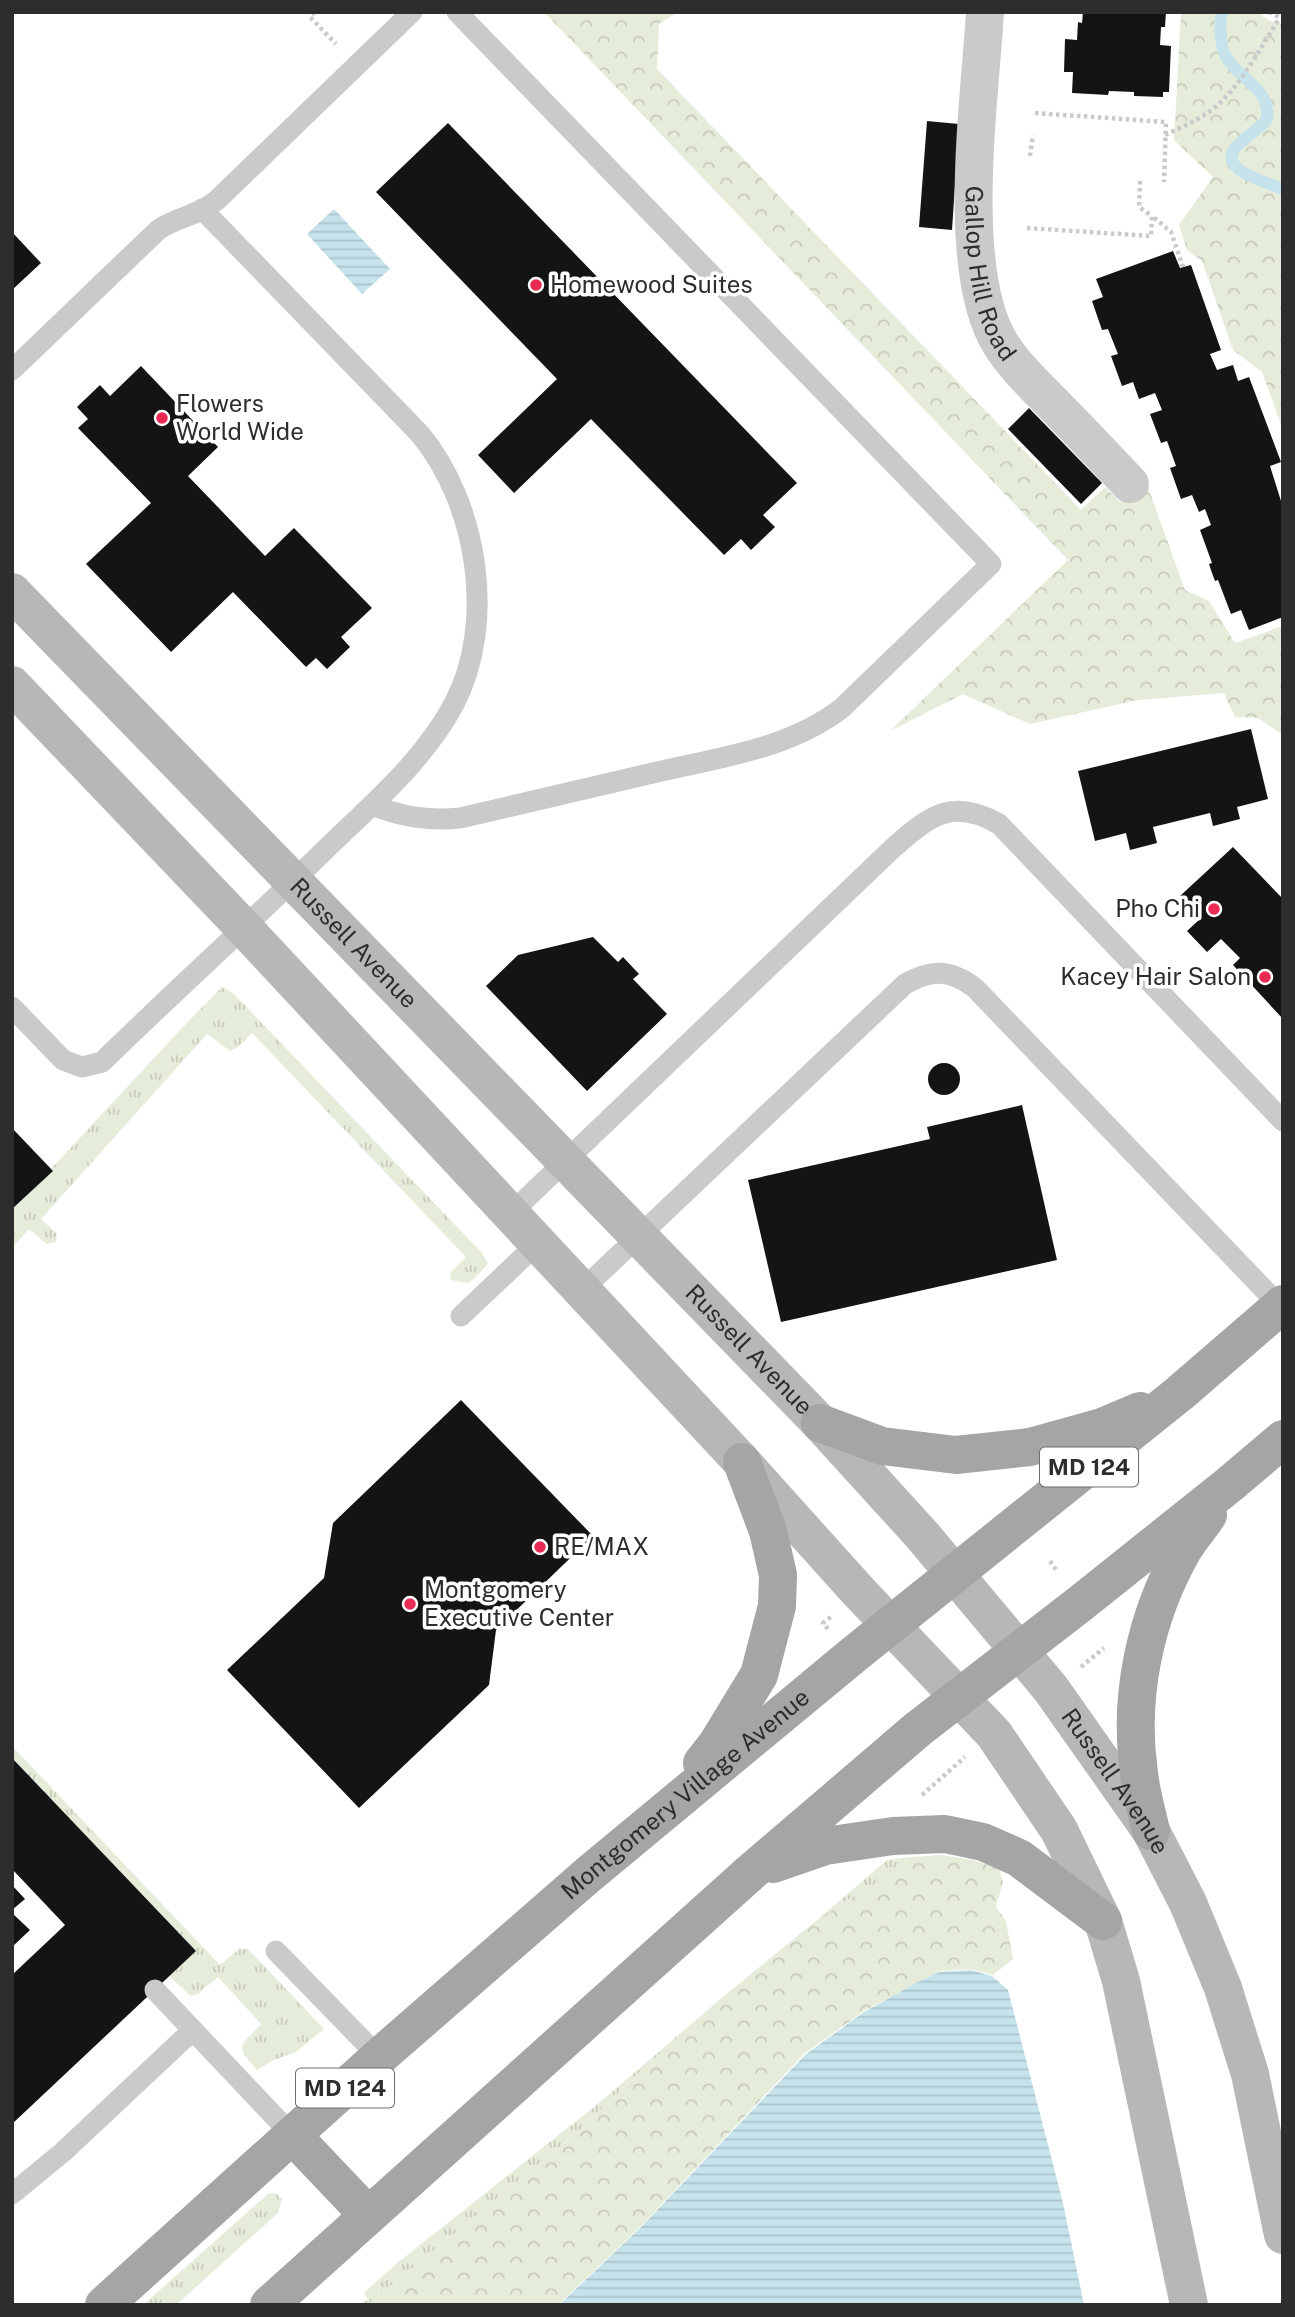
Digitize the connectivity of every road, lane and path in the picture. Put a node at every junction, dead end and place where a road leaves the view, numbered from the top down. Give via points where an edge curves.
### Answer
1 (314, 12) edge
2 (412, 12) edge
3 (457, 12) edge
4 (985, 12) edge
5 (1269, 12) edge
6 (1281, 19) edge
7 (356, 65) junction
8 (1035, 113) dead end
9 (1033, 135) dead end
10 (1165, 135) junction
11 (1030, 156) dead end
12 (1140, 181) dead end
13 (1164, 182) dead end
14 (202, 209) junction
15 (1152, 216) junction
16 (1027, 228) dead end
17 (1183, 267) dead end
18 (12, 370) edge
19 (1129, 484) dead end
20 (12, 592) edge
21 (12, 685) edge
22 (372, 805) junction
23 (293, 881) junction
24 (244, 928) junction
25 (12, 1007) edge
26 (1283, 1121) edge
27 (566, 1160) junction
28 (510, 1214) junction
29 (638, 1237) junction
30 (538, 1243) junction
31 (582, 1290) junction
32 (1281, 1305) edge
33 (461, 1316) dead end
34 (1180, 1393) junction
35 (820, 1423) junction
36 (1283, 1439) edge
37 (741, 1462) junction
38 (1230, 1485) junction
39 (1049, 1561) dead end
40 (1058, 1571) dead end
41 (954, 1573) junction
42 (891, 1626) junction
43 (1111, 1643) dead end
44 (1019, 1651) junction
45 (1075, 1671) dead end
46 (959, 1697) junction
47 (658, 1817) junction
48 (1151, 1831) junction
49 (751, 1872) junction
50 (1103, 1921) junction
51 (276, 1951) dead end
52 (155, 1990) dead end
53 (193, 2030) junction
54 (379, 2057) junction
55 (293, 2136) junction
56 (12, 2194) edge
57 (368, 2215) junction
58 (1283, 2235) edge
59 (104, 2305) edge
60 (269, 2305) edge
61 (1189, 2305) edge

1 - 7 path via 310,17
2 - 7 lane
3 - 22 lane via 991,564 842,708 798,736 460,818 415,819
4 - 19 street, Gallop Hill Road via 974,229 990,320 1017,367
5 - 6 path
6 - 10 path via 1212,110
7 - 14 lane via 217,200
8 - 10 path via 1166,122
9 - 11 path
10 - 13 path
12 - 15 path via 1139,207
14 - 18 lane via 158,230
14 - 22 lane via 420,434 446,472 465,522 477,611 467,670 436,734
15 - 16 path via 1151,236
15 - 17 path via 1171,232
20 - 23 street, Russell Avenue
21 - 24 street
22 - 23 lane
23 - 24 lane
23 - 27 street, Russell Avenue
24 - 25 lane via 102,1062 82,1067 63,1060
24 - 28 street
26 - 27 lane via 999,824 963,810 924,821 893,848
27 - 28 lane
27 - 29 street, Russell Avenue
28 - 30 street
29 - 31 lane
29 - 32 lane via 905,984 921,975 942,972 961,977 975,988
29 - 35 street, Russell Avenue
30 - 31 street
30 - 33 lane
31 - 37 street
32 - 34 main road, Montgomery Village Avenue / MD 124
34 - 35 main road via 1102,1427 1030,1447 956,1455 882,1446
34 - 41 main road, Montgomery Village Avenue / MD 124
35 - 41 street, Russell Avenue
36 - 38 main road
37 - 42 street
37 - 47 main road via 768,1531 778,1575 777,1606 759,1675 717,1744
38 - 44 main road
38 - 48 main road via 1183,1550 1140,1660 1138,1772
39 - 40 path
41 - 42 main road, Montgomery Village Avenue / MD 124
41 - 44 street, Russell Avenue
42 - 46 street
42 - 47 main road, Montgomery Village Avenue / MD 124
43 - 45 path
44 - 46 main road
44 - 48 street, Russell Avenue
46 - 49 main road
46 - 50 street via 994,1734 1059,1830
47 - 54 main road, Montgomery Village Avenue / MD 124
48 - 58 street, Russell Avenue via 1188,1903 1223,1988 1250,2074
49 - 50 main road via 825,1846 892,1836 945,1835 983,1842 1019,1858
49 - 57 main road
50 - 61 street via 1121,1981
51 - 54 lane
52 - 53 lane
53 - 55 lane
53 - 56 lane
54 - 55 main road, Montgomery Village Avenue / MD 124
55 - 57 main road
55 - 59 main road, Montgomery Village Avenue / MD 124
57 - 60 main road

